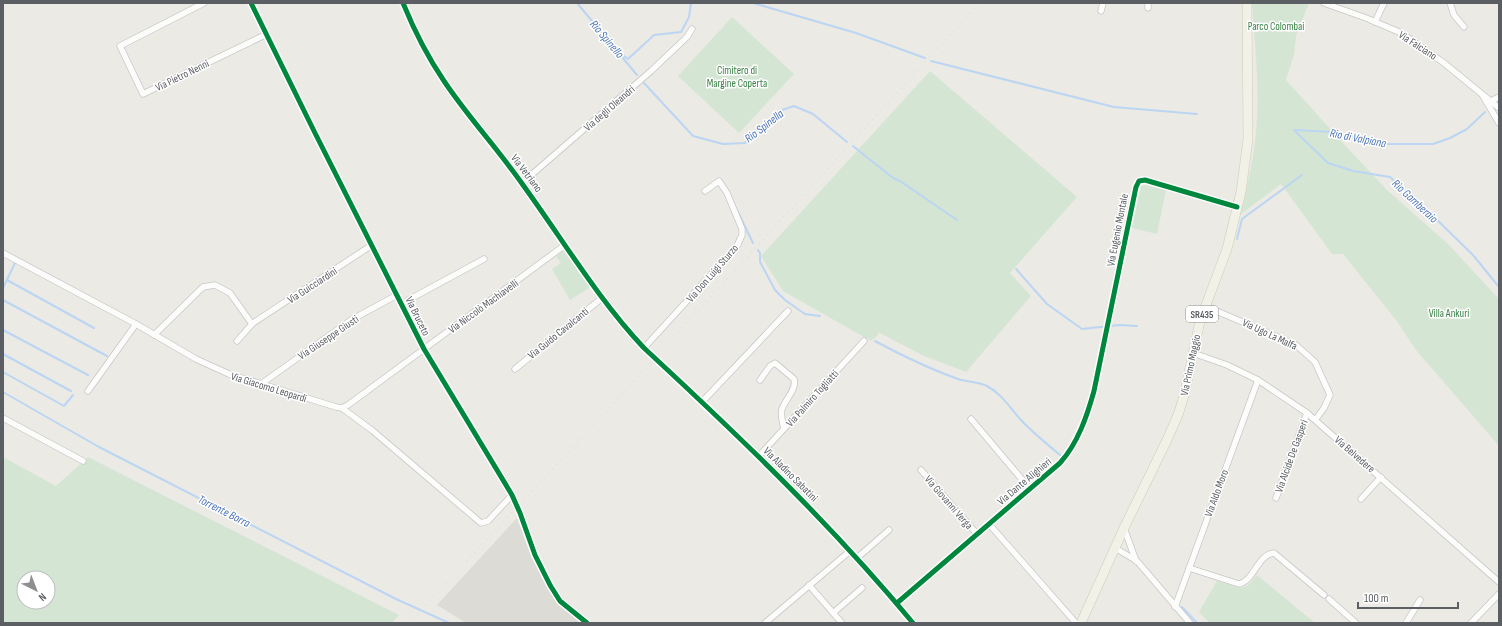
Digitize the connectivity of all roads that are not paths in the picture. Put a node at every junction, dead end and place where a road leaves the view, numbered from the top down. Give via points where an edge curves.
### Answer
1 (204, 3) edge
2 (251, 3) edge
3 (403, 3) edge
4 (1103, 3) edge
5 (1247, 3) edge
6 (1324, 3) edge
7 (1384, 3) edge
8 (1450, 3) edge
9 (1101, 11) dead end
10 (1375, 22) junction
11 (1464, 27) dead end
12 (692, 30) dead end
13 (267, 34) junction
14 (1481, 93) junction
15 (1499, 97) edge
16 (1491, 101) junction
17 (1499, 108) edge
18 (1499, 123) edge
19 (522, 183) junction
20 (705, 190) dead end
21 (1238, 207) junction
22 (372, 245) junction
23 (565, 245) junction
24 (3, 253) edge
25 (484, 259) dead end
26 (397, 295) junction
27 (602, 298) junction
28 (401, 304) junction
29 (1205, 306) junction
30 (788, 311) dead end
31 (136, 324) junction
32 (252, 324) junction
33 (154, 335) junction
34 (1106, 336) joint
35 (237, 341) dead end
36 (864, 341) dead end
37 (644, 348) junction
38 (424, 349) junction
39 (1193, 353) junction
40 (515, 369) dead end
41 (760, 380) dead end
42 (1258, 380) junction
43 (261, 384) junction
44 (88, 391) dead end
45 (702, 402) junction
46 (342, 408) junction
47 (1307, 413) junction
48 (3, 418) edge
49 (971, 419) dead end
50 (1316, 419) junction
51 (784, 429) junction
52 (759, 456) junction
53 (84, 462) dead end
54 (921, 470) dead end
55 (1381, 477) junction
56 (1030, 489) junction
57 (512, 495) junction
58 (1276, 498) dead end
59 (1361, 499) dead end
60 (989, 524) junction
61 (1124, 528) junction
62 (888, 530) dead end
63 (977, 534) junction
64 (1115, 548) junction
65 (850, 551) junction
66 (857, 558) junction
67 (1137, 561) junction
68 (1189, 568) junction
69 (1499, 582) edge
70 (810, 586) junction
71 (862, 588) dead end
72 (1499, 594) edge
73 (1420, 600) dead end
74 (897, 603) junction
75 (1175, 607) junction
76 (833, 613) junction
77 (841, 622) edge
78 (911, 622) edge
79 (587, 623) edge
80 (765, 623) edge
81 (1076, 623) edge
82 (1081, 623) edge
83 (1190, 623) edge
84 (1356, 623) edge
85 (1406, 623) edge
86 (1471, 623) edge

1 - 13 street, Via Pietro Nenni via 120,46 143,94
2 - 13 street, Via Bruceto
3 - 19 street, Via Vetriano via 413,27 444,82
4 - 9 street
5 - 21 main road, Via Primo Maggio / SR435 via 1248,139
6 - 10 street, Via Falciano
7 - 10 street
8 - 11 street via 1454,15
10 - 14 street, Via Falciano via 1399,32 1422,47
12 - 19 street, Via degli Oleandri via 651,71
13 - 22 street, Via Bruceto
14 - 16 street, Via Falciano
14 - 18 street
15 - 16 street
16 - 17 street, Via Falciano
19 - 23 street, Via Vetriano
20 - 37 street, Via Don Luigi Sturzo via 719,181 727,193 742,229 742,235 737,246
21 - 29 main road, Via Primo Maggio / SR435 via 1227,249
21 - 34 street, Via Eugenio Montale via 1145,180 1139,181
22 - 26 street, Via Bruceto
22 - 32 street, Via Guicciardini
23 - 27 street, Via Vetriano
23 - 38 street, Via Niccolò Machiavelli
24 - 31 street, Via Giacomo Leopardi
25 - 28 street
26 - 28 street, Via Bruceto
26 - 43 street, Via Giuseppe Giusti via 351,320
27 - 37 street, Via Vetriano
27 - 40 street, Via Guido Cavalcanti
28 - 38 street, Via Bruceto
29 - 39 main road, Via Primo Maggio / SR435
29 - 50 street, Via Ugo La Malfa via 1296,345 1315,362 1330,395
30 - 45 street
31 - 33 street, Via Giacomo Leopardi
31 - 44 street
32 - 33 street via 230,293 215,285 203,287
32 - 35 street, Via Guicciardini
33 - 43 street, Via Giacomo Leopardi via 196,360
34 - 56 street, Via Dante Alighieri via 1094,391 1081,429 1064,459
36 - 51 street, Via Palmiro Togliatti
37 - 45 street, Via Aladino Sabatini
38 - 46 street, Via Niccolò Machiavelli
38 - 57 street, Via Bruceto
39 - 42 street, Via Belvedere
39 - 61 main road, Via Primo Maggio / SR435 via 1178,415
41 - 51 street via 775,363 794,379 794,386 782,409
42 - 47 street, Via Belvedere
42 - 68 street, Via Aldo Moro
43 - 46 street, Via Giacomo Leopardi
45 - 52 street, Via Aladino Sabatini
46 - 57 street, Via Giacomo Leopardi via 373,431 481,523 488,521
47 - 50 street, Via Belvedere
47 - 58 street, Via Alcide De Gasperi
48 - 53 street
49 - 56 street
50 - 55 street, Via Belvedere
51 - 52 street, Via Palmiro Togliatti
52 - 65 street, Via Aladino Sabatini
54 - 63 street, Via Giovanni Verga
55 - 59 street
55 - 69 street, Via Belvedere
56 - 60 street, Via Dante Alighieri
57 - 79 street, Via Bruceto via 535,555 550,585 560,601
60 - 63 street, Via Dante Alighieri
60 - 81 street
61 - 64 main road, Via Primo Maggio / SR435
61 - 67 street
62 - 66 street
63 - 74 street, Via Dante Alighieri
64 - 67 street
64 - 82 main road, Via Primo Maggio / SR435
65 - 66 street, Via Aladino Sabatini
65 - 70 street
66 - 74 street, Via Aladino Sabatini
67 - 75 street
68 - 75 street, Via Aldo Moro
68 - 84 street via 1239,584 1247,580 1266,556 1274,553
70 - 76 street
70 - 80 street
71 - 76 street
72 - 86 street
73 - 85 street
74 - 78 street, Via Aladino Sabatini
75 - 83 street
76 - 77 street

